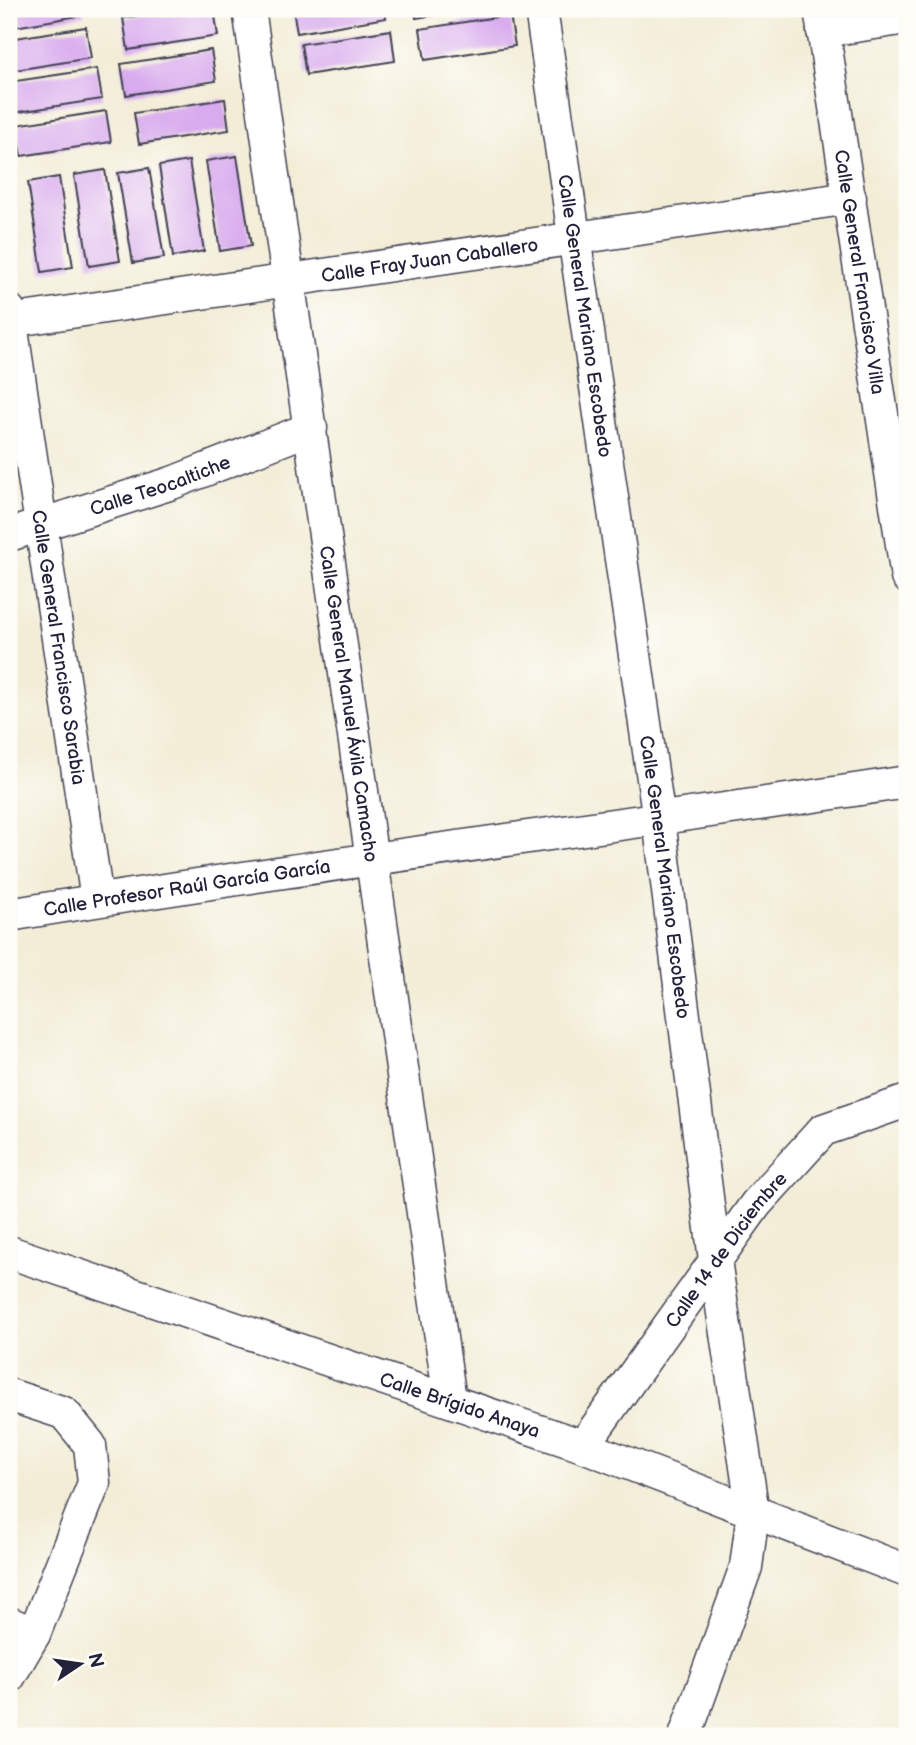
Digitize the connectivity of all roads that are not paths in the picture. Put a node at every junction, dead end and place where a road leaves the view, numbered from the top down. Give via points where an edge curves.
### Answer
1 (249, 9) edge
2 (541, 9) edge
3 (907, 18) edge
4 (821, 20) edge
5 (850, 198) junction
6 (575, 239) junction
7 (288, 280) junction
8 (9, 317) edge
9 (310, 428) junction
10 (41, 527) junction
11 (9, 535) edge
12 (907, 577) edge
13 (907, 782) edge
14 (659, 820) junction
15 (371, 858) junction
16 (97, 900) junction
17 (9, 915) edge
18 (907, 1101) edge
19 (9, 1252) edge
20 (715, 1260) junction
21 (9, 1395) edge
22 (450, 1400) junction
23 (583, 1447) junction
24 (753, 1513) junction
25 (907, 1571) edge
26 (21, 1629) edge
27 (9, 1676) edge
28 (685, 1736) edge

1 - 7 street, Calle General Manuel Ávila Camacho
2 - 6 street, Calle General Mariano Escobedo
3 - 4 street
4 - 5 street, Calle General Francisco Villa
5 - 6 street, Calle Fray Juan Caballero
5 - 12 street, Calle General Francisco Villa
6 - 7 street, Calle Fray Juan Caballero
6 - 14 street, Calle General Mariano Escobedo
7 - 8 street, Calle Fray Juan Caballero
7 - 9 street, Calle General Manuel Ávila Camacho
8 - 10 street, Calle General Francisco Sarabia
9 - 10 street, Calle Teocaltiche via 172,483
9 - 15 street, Calle General Manuel Ávila Camacho
10 - 11 street, Calle Teocaltiche
10 - 16 street, Calle General Francisco Sarabia
13 - 14 street, Calle Profesor Raúl García García
14 - 15 street, Calle Profesor Raúl García García
14 - 20 street, Calle General Mariano Escobedo
15 - 16 street, Calle Profesor Raúl García García
15 - 22 street, Calle General Manuel Ávila Camacho
16 - 17 street, Calle Profesor Raúl García García
18 - 20 street, Calle 14 de Diciembre via 823,1130 756,1204
19 - 22 street, Calle Brígido Anaya
20 - 23 street, Calle 14 de Diciembre
20 - 24 street, Calle General Mariano Escobedo
21 - 26 street via 64,1413 90,1445 93,1483
22 - 23 street, Calle Brígido Anaya
23 - 24 street, Calle Brígido Anaya
24 - 25 street, Calle Brígido Anaya
24 - 28 street, Calle General Mariano Escobedo via 746,1567
26 - 27 street

